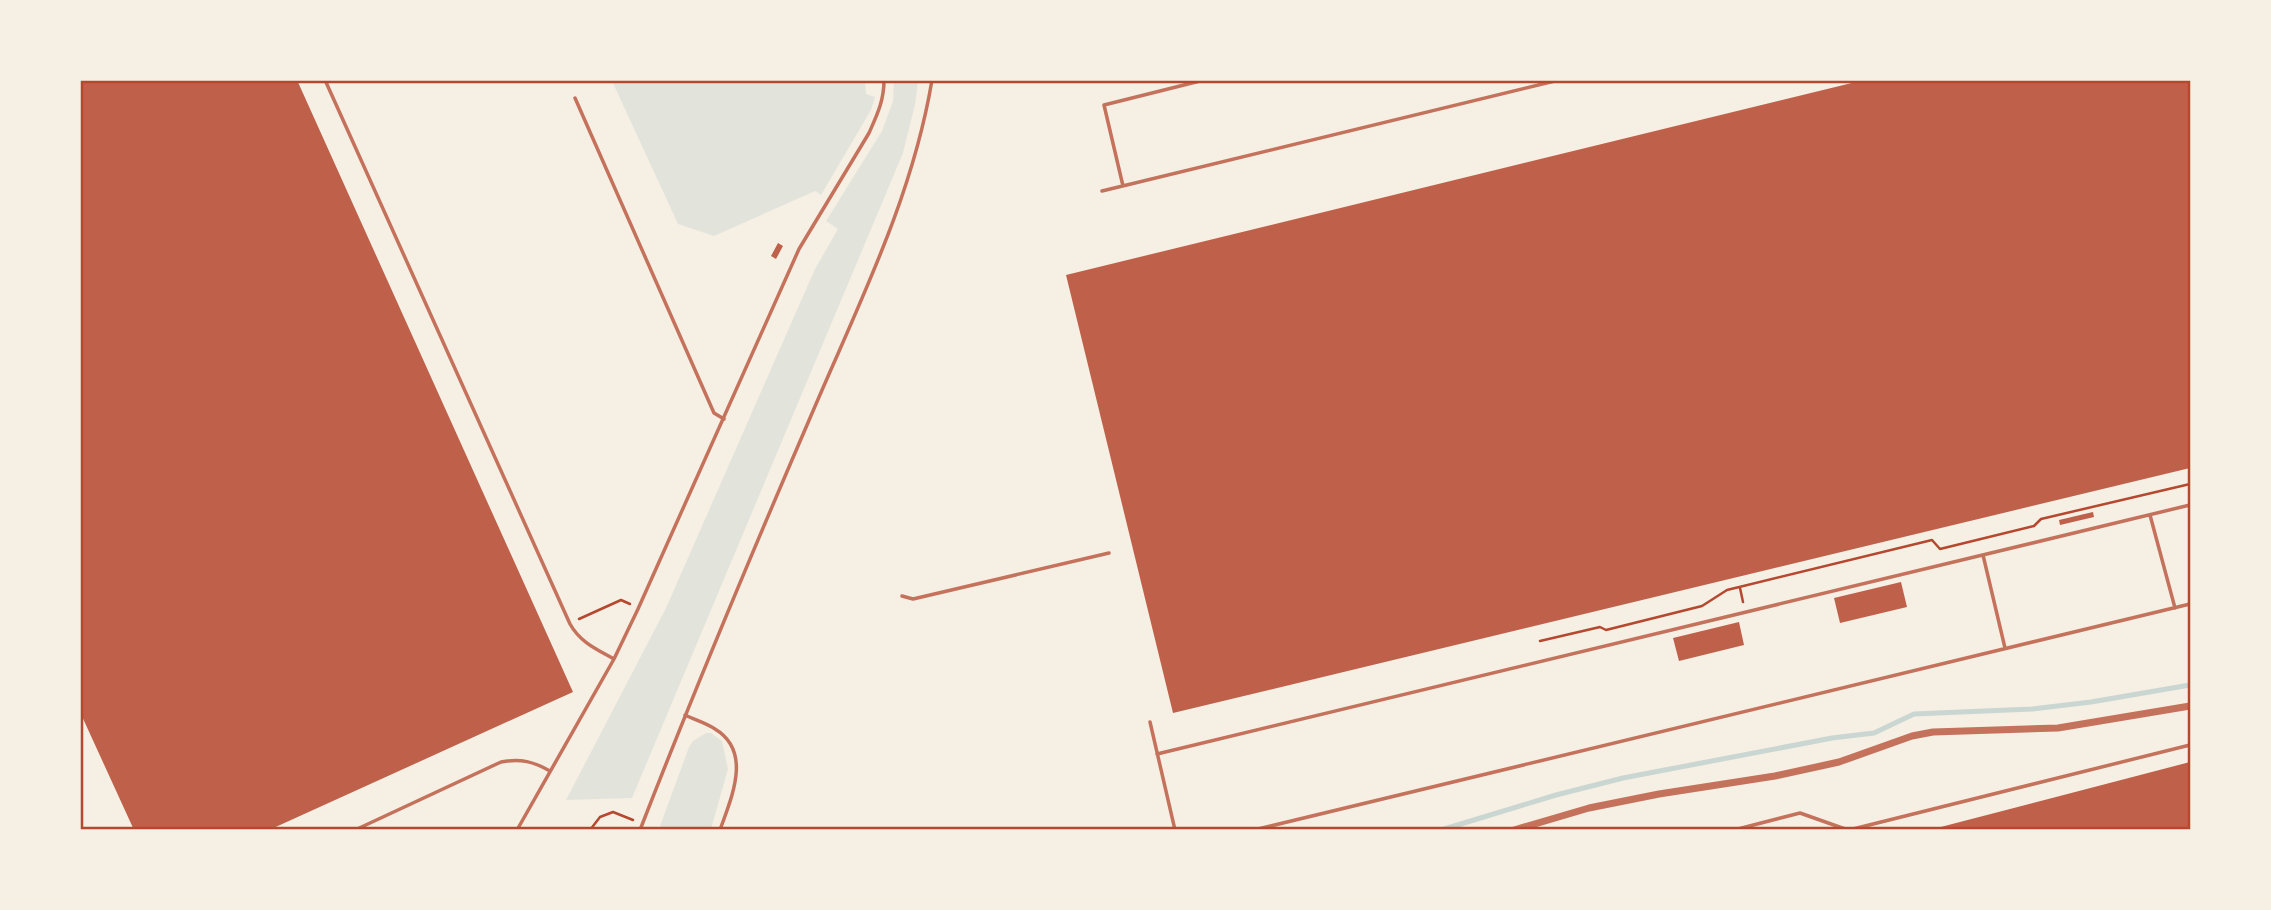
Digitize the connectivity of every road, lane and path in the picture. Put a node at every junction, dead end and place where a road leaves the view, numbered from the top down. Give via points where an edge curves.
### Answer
1 (325, 80) edge
2 (884, 80) edge
3 (932, 80) edge
4 (1204, 80) edge
5 (1559, 80) edge
6 (575, 98) dead end
7 (1123, 186) junction
8 (1102, 191) dead end
9 (724, 419) junction
10 (2190, 484) edge
11 (2190, 505) edge
12 (2150, 515) junction
13 (1110, 554) dead end
14 (1983, 555) junction
15 (1740, 587) junction
16 (902, 596) dead end
17 (2190, 604) edge
18 (2175, 608) junction
19 (639, 609) junction
20 (1746, 612) junction
21 (570, 624) junction
22 (1539, 641) dead end
23 (2006, 649) junction
24 (614, 659) junction
25 (2190, 706) edge
26 (685, 715) junction
27 (1150, 722) dead end
28 (2190, 745) edge
29 (1157, 754) junction
30 (550, 771) junction
31 (642, 824) junction
32 (355, 830) edge
33 (517, 830) edge
34 (590, 830) edge
35 (640, 830) edge
36 (720, 830) edge
37 (1175, 830) edge
38 (1254, 830) edge
39 (1514, 830) edge
40 (1734, 830) edge
41 (1849, 830) edge

1 - 21 lane
2 - 9 lane via 884,97 869,133 799,249
3 - 26 lane via 918,148 893,226
4 - 7 lane via 1104,105
5 - 7 lane
6 - 9 lane via 713,413
7 - 8 lane
9 - 19 lane
10 - 15 path via 2041,519 2034,526 1940,550 1932,540
11 - 12 lane
12 - 14 lane
12 - 18 lane
13 - 16 lane via 914,599
14 - 20 lane
14 - 23 lane
15 - 20 path
15 - 22 path via 1702,606
17 - 18 lane
18 - 23 lane
19 - 21 path via 621,600
19 - 24 lane
20 - 29 lane
21 - 24 lane via 585,643
23 - 38 lane
24 - 30 lane
25 - 39 street via 2058,728 1933,732 1839,762 1601,806
26 - 31 lane
26 - 36 lane via 716,729 734,752 735,785
27 - 29 lane
28 - 41 lane
29 - 37 lane
30 - 32 lane via 524,760 501,762
30 - 33 lane
31 - 34 path via 613,812 600,817
31 - 35 lane
40 - 41 lane via 1800,813

